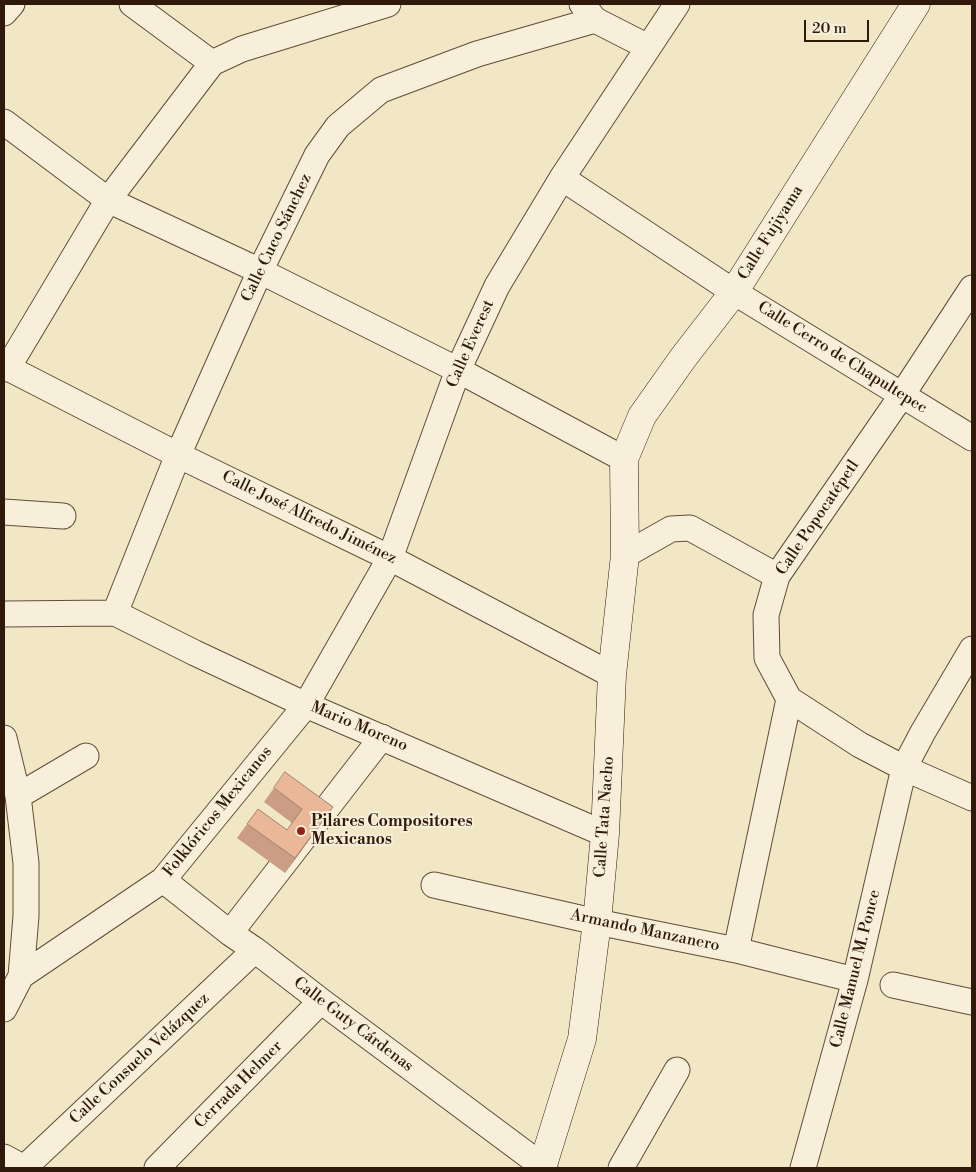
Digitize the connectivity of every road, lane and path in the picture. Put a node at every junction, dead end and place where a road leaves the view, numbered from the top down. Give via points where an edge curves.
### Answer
1 (12, 4) edge
2 (132, 4) edge
3 (388, 4) edge
4 (677, 4) edge
5 (916, 4) edge
6 (588, 12) edge
7 (4, 13) edge
8 (648, 47) junction
9 (212, 63) junction
10 (4, 122) edge
11 (562, 178) junction
12 (108, 200) junction
13 (260, 271) junction
14 (972, 288) edge
15 (734, 292) junction
16 (5, 367) edge
17 (458, 370) junction
18 (902, 395) junction
19 (972, 438) edge
20 (178, 455) junction
21 (624, 459) junction
22 (4, 512) edge
23 (63, 516) dead end
24 (625, 555) junction
25 (390, 558) junction
26 (777, 576) junction
27 (116, 613) junction
28 (4, 614) edge
29 (972, 649) edge
30 (612, 675) junction
31 (789, 699) junction
32 (306, 705) junction
33 (382, 737) junction
34 (4, 738) edge
35 (86, 756) dead end
36 (904, 768) junction
37 (18, 796) junction
38 (972, 798) edge
39 (605, 834) junction
40 (163, 880) junction
41 (434, 885) dead end
42 (597, 922) junction
43 (230, 933) junction
44 (256, 950) junction
45 (736, 950) junction
46 (21, 976) junction
47 (855, 980) junction
48 (893, 985) dead end
49 (321, 1001) junction
50 (972, 1002) edge
51 (4, 1009) edge
52 (677, 1070) dead end
53 (4, 1157) edge
54 (24, 1168) edge
55 (157, 1168) edge
56 (543, 1168) edge
57 (621, 1168) edge
58 (803, 1168) edge

1 - 7 street
2 - 9 street
3 - 9 street via 242,48
4 - 8 street, Calle Everest
5 - 15 street, Calle Fujiyama
6 - 8 street
6 - 13 street, Calle Cuco Sánchez via 380,90 338,126 317,155
8 - 11 street, Calle Everest
9 - 12 street
10 - 12 street
11 - 15 street, Calle Cerro de Chapultepec
11 - 17 street, Calle Everest via 497,286
12 - 13 street
12 - 16 street
13 - 17 street
13 - 20 street, Calle Cuco Sánchez
14 - 18 street, Calle Popocatépetl
15 - 18 street, Calle Cerro de Chapultepec
15 - 21 street, Calle Fujiyama via 642,416
16 - 20 street, Calle José Alfredo Jiménez
17 - 21 street
17 - 25 street, Calle Everest
18 - 19 street, Calle Cerro de Chapultepec
18 - 26 street, Calle Popocatépetl
20 - 25 street, Calle José Alfredo Jiménez
20 - 27 street, Calle Cuco Sánchez
21 - 24 street, Calle Tata Nacho
22 - 23 street
24 - 26 street via 671,529 690,528
24 - 30 street, Calle Tata Nacho
25 - 30 street, Calle José Alfredo Jiménez
25 - 32 street, Calle Everest
26 - 31 street, Calle Popocatépetl via 766,615 767,658
27 - 28 street
27 - 32 street, Mario Moreno
29 - 36 street, Calle Manuel M. Ponce
30 - 39 street, Calle Tata Nacho
31 - 36 street via 860,745
31 - 45 street
32 - 33 street, Mario Moreno
32 - 40 street, Folklóricos Mexicanos
33 - 39 street, Mario Moreno
33 - 43 street
34 - 37 street
35 - 37 street
36 - 38 street
36 - 47 street, Calle Manuel M. Ponce
37 - 46 street via 26,863
39 - 42 street, Calle Tata Nacho
40 - 43 street, Calle Guty Cárdenas
40 - 46 street, Folklóricos Mexicanos
41 - 42 street, Armando Manzanero
42 - 45 street, Armando Manzanero
42 - 56 street, Calle Tata Nacho via 582,1039
43 - 44 street, Calle Guty Cárdenas
44 - 49 street, Calle Guty Cárdenas
44 - 54 street, Calle Consuelo Velázquez
45 - 47 street, Armando Manzanero
46 - 51 street
47 - 58 street, Calle Manuel M. Ponce
48 - 50 street
49 - 55 street, Cerrada Helmer
49 - 56 street, Calle Guty Cárdenas
52 - 57 street
53 - 54 street

